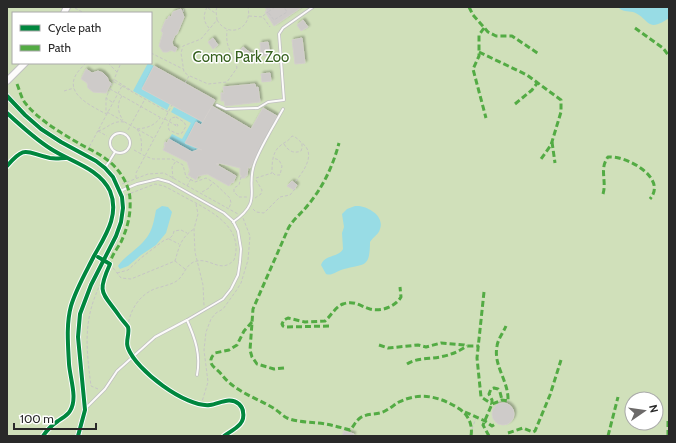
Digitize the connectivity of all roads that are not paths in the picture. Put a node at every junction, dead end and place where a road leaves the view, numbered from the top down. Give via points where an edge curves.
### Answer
1 (313, 7) edge
2 (24, 64) edge
3 (7, 81) edge
4 (7, 96) edge
5 (217, 105) dead end
6 (283, 109) dead end
7 (115, 152) junction
8 (105, 168) junction
9 (120, 191) junction
10 (233, 222) junction
11 (187, 320) junction
12 (198, 375) dead end
13 (84, 410) junction
14 (78, 436) edge

1 - 5 lane via 282,28 278,34 284,100 268,102 258,108 226,109
2 - 3 street
4 - 8 street via 41,129
6 - 10 lane via 255,161 249,207
7 - 7 lane via 122,153 128,150 130,143 126,134 119,133 111,138 110,144
7 - 8 lane
8 - 9 street
9 - 10 lane via 137,184 164,180 224,213
9 - 13 street via 123,208 121,222 85,300 80,322 78,344
10 - 11 lane via 238,231 241,249 238,275 224,299
11 - 12 lane via 198,352
11 - 13 lane via 155,337 117,371 102,392
13 - 14 street

